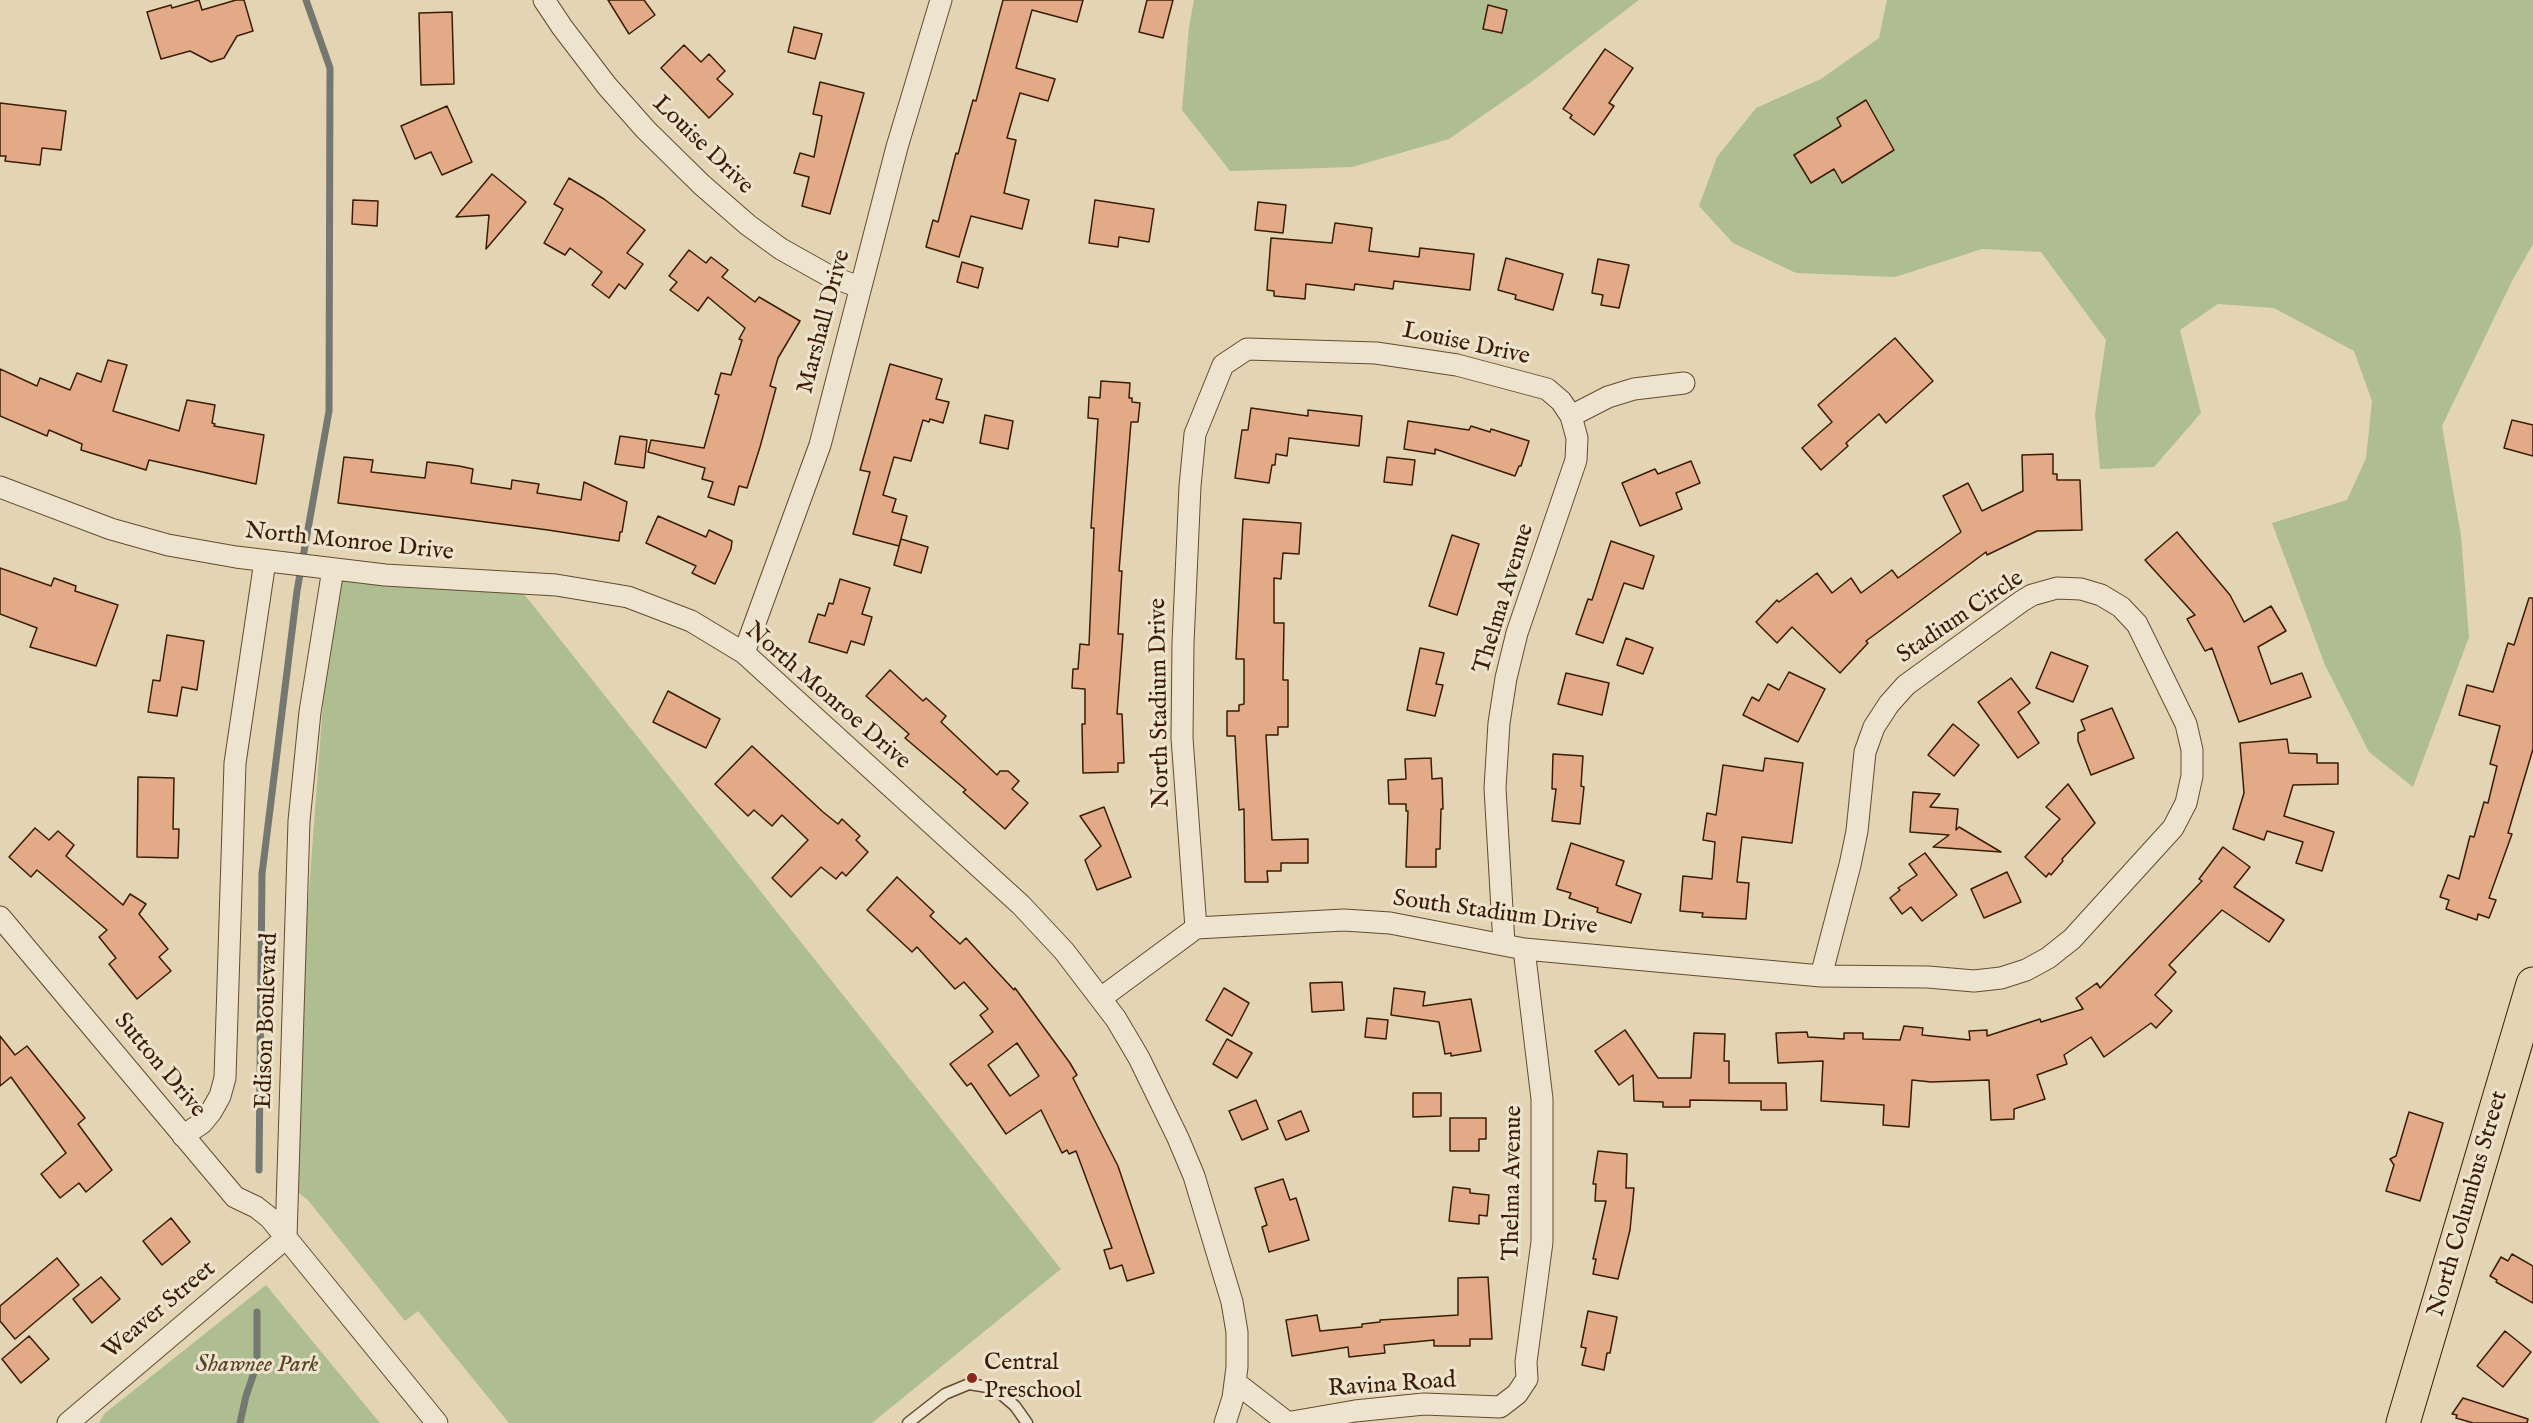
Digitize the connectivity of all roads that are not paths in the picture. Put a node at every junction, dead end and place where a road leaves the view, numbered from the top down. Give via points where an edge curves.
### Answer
1 (544, 0) edge
2 (941, 0) edge
3 (860, 287) junction
4 (1222, 365) joint
5 (1684, 383) dead end
6 (1571, 416) junction
7 (0, 487) edge
8 (270, 561) junction
9 (327, 568) junction
10 (744, 653) junction
11 (0, 917) edge
12 (1196, 928) junction
13 (1514, 947) junction
14 (1821, 976) junction
15 (1101, 998) junction
16 (2531, 998) edge
17 (183, 1136) junction
18 (286, 1238) junction
19 (1235, 1382) junction
20 (1500, 1407) joint
21 (68, 1423) edge
22 (437, 1423) edge
23 (908, 1423) edge
24 (1028, 1423) edge
25 (1225, 1423) edge
26 (1287, 1423) edge
27 (2403, 1423) edge

1 - 3 street, Louise Drive via 607,86 702,185 781,249 831,277
2 - 3 street, Marshall Drive
3 - 10 street, Marshall Drive via 820,445
4 - 6 street, Louise Drive via 1247,350 1376,353 1424,359 1547,389
4 - 12 street, North Stadium Drive via 1196,434 1186,539 1182,738
5 - 6 street via 1634,389
6 - 13 street, Thelma Avenue via 1577,438 1576,460 1517,633 1498,723 1495,788
7 - 8 street, North Monroe Drive via 111,529 168,545
8 - 9 street, North Monroe Drive
8 - 17 street, Edison Boulevard via 235,763 225,1078 211,1112
9 - 10 street, North Monroe Drive via 582,588 628,597 691,621
9 - 18 street, Edison Boulevard via 299,820
10 - 15 street, North Monroe Drive via 1022,905
11 - 17 street, Sutton Drive
12 - 13 street, South Stadium Drive via 1344,920 1413,926
12 - 15 street
13 - 14 street, South Stadium Drive
13 - 20 street, Thelma Avenue via 1542,1100 1542,1242 1527,1379 1518,1394
14 - 14 street, Stadium Circle via 1857,831 1865,753 1874,727 1889,704 1906,685 2032,596 2057,588 2081,589 2121,607 2137,624 2186,724 2192,776 2186,803 2173,828 2072,939 2026,970 1974,981
15 - 19 street, North Monroe Drive via 1149,1078 1194,1176 1232,1302 1237,1332
16 - 27 main road, North Columbus Street
17 - 18 street, Sutton Drive via 235,1197 264,1213
18 - 21 street, Weaver Street
18 - 22 street
19 - 25 street, North Monroe Drive
19 - 26 street, Ravina Road
20 - 26 street, Ravina Road via 1424,1404 1356,1410
23 - 24 lane via 945,1394 969,1384 994,1388

